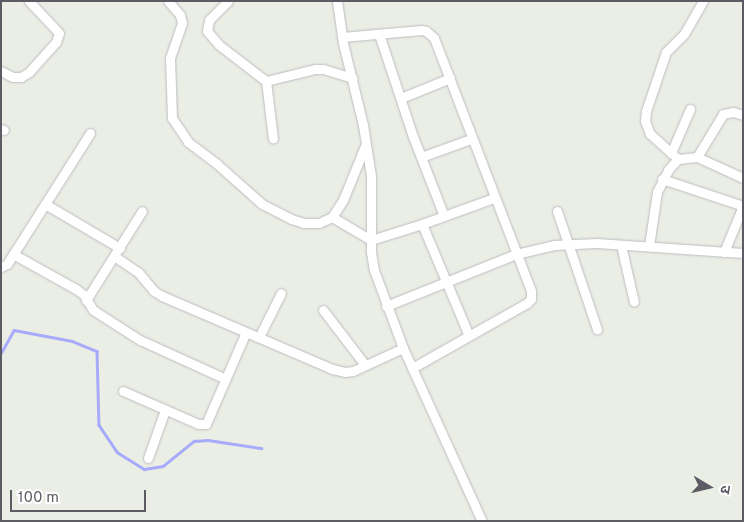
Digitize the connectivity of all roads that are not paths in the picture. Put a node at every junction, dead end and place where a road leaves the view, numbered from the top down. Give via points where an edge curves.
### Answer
1 (29, 1) edge
2 (168, 1) edge
3 (228, 1) edge
4 (337, 1) edge
5 (703, 1) edge
6 (379, 34) junction
7 (342, 37) junction
8 (1, 71) edge
9 (352, 78) junction
10 (450, 78) junction
11 (266, 81) junction
12 (401, 98) junction
13 (690, 109) dead end
14 (743, 114) edge
15 (90, 133) dead end
16 (272, 139) dead end
17 (472, 139) junction
18 (366, 144) junction
19 (675, 156) junction
20 (422, 157) junction
21 (697, 157) junction
22 (662, 178) junction
23 (743, 178) edge
24 (494, 198) junction
25 (45, 204) junction
26 (743, 206) edge
27 (142, 211) dead end
28 (556, 211) dead end
29 (444, 216) junction
30 (332, 217) junction
31 (422, 224) junction
32 (371, 240) junction
33 (566, 244) junction
34 (621, 245) junction
35 (649, 246) junction
36 (120, 248) junction
37 (724, 252) junction
38 (743, 253) edge
39 (13, 254) junction
40 (516, 254) junction
41 (114, 256) junction
42 (1, 266) edge
43 (447, 282) junction
44 (281, 293) dead end
45 (86, 300) junction
46 (634, 302) dead end
47 (386, 306) junction
48 (324, 310) dead end
49 (597, 329) dead end
50 (246, 332) junction
51 (469, 336) junction
52 (259, 338) junction
53 (403, 348) junction
54 (365, 365) junction
55 (412, 368) junction
56 (226, 379) junction
57 (123, 391) dead end
58 (165, 410) junction
59 (148, 458) dead end
60 (482, 521) edge

1 - 8 street via 59,33 56,42 22,77
2 - 30 street via 180,15 182,23 170,58 171,113 177,128 188,142 262,204 291,220 304,223 320,223
3 - 11 street via 209,20 207,31 219,45
4 - 7 street
5 - 19 street via 684,34 666,52 646,111 645,121 650,134
6 - 7 street
6 - 10 street via 426,30 434,38
6 - 12 street
7 - 9 street
9 - 11 street via 314,69
9 - 18 street
10 - 12 street
10 - 17 street
11 - 16 street
12 - 20 street
13 - 19 street
14 - 21 street via 723,114
15 - 25 street
17 - 20 street
17 - 24 street
18 - 30 street via 343,200
18 - 32 street via 372,198
19 - 21 street
19 - 22 street
20 - 29 street
21 - 23 street
22 - 26 street
22 - 35 street
24 - 29 street
24 - 40 street
25 - 36 street
25 - 39 street
26 - 37 street
27 - 36 street
28 - 33 street
29 - 31 street
30 - 32 street
31 - 32 street
31 - 43 street
32 - 47 street via 372,260
33 - 34 street
33 - 40 street
33 - 49 street
34 - 35 street
34 - 46 street
35 - 37 street
36 - 41 street
37 - 38 street
39 - 42 street via 7,264
39 - 45 street via 76,289
40 - 43 street
40 - 51 street via 531,298 527,304
41 - 45 street
41 - 50 street via 138,272 157,293
43 - 47 street
43 - 51 street
44 - 52 street
45 - 56 street via 93,310 140,340
47 - 53 street
48 - 54 street
50 - 52 street
50 - 56 street
51 - 55 street
52 - 54 street via 339,371 353,371
53 - 54 street
53 - 55 street
55 - 60 street
56 - 58 street via 206,424
57 - 58 street
58 - 59 street

